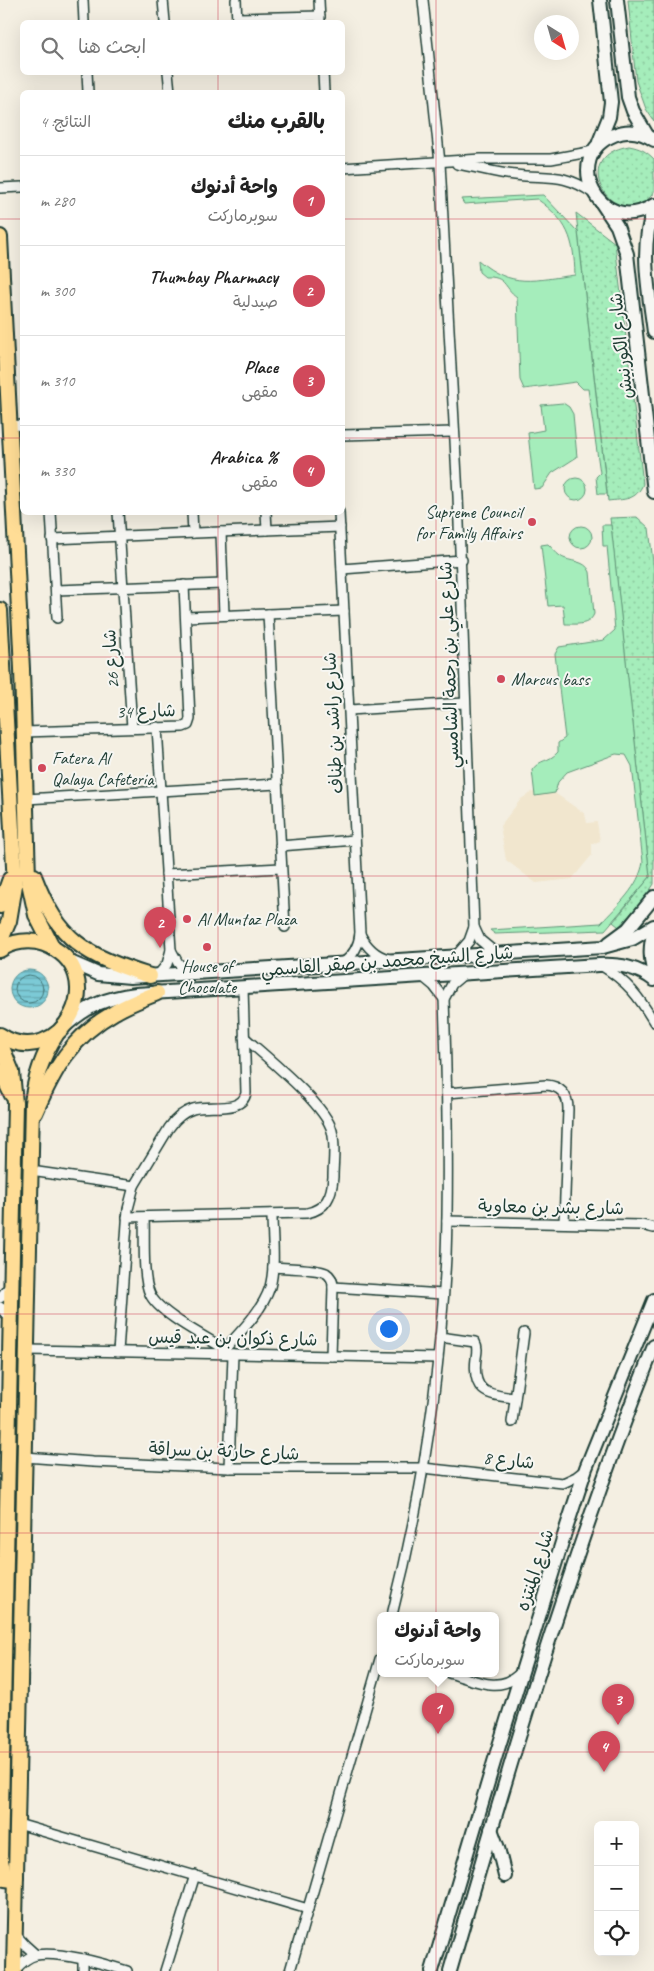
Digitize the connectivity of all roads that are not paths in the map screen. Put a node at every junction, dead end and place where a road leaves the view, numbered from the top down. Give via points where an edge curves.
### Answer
1 (83, 0) edge
2 (163, 0) edge
3 (236, 0) edge
4 (319, 0) edge
5 (423, 0) edge
6 (600, 0) edge
7 (617, 0) edge
8 (320, 19) edge
9 (84, 20) edge
10 (165, 20) edge
11 (237, 20) edge
12 (87, 75) edge
13 (168, 75) edge
14 (323, 75) edge
15 (88, 90) edge
16 (170, 90) edge
17 (324, 90) edge
18 (651, 138) edge
19 (596, 148) junction
20 (440, 163) junction
21 (345, 168) edge
22 (20, 187) edge
23 (0, 188) edge
24 (597, 198) junction
25 (654, 206) edge
26 (0, 237) edge
27 (654, 332) edge
28 (16, 425) edge
29 (454, 432) junction
30 (345, 436) edge
31 (654, 492) edge
32 (51, 515) edge
33 (118, 515) edge
34 (192, 515) edge
35 (266, 515) edge
36 (339, 515) edge
37 (340, 527) junction
38 (267, 530) junction
39 (221, 532) junction
40 (193, 533) junction
41 (119, 536) junction
42 (52, 539) junction
43 (462, 560) junction
44 (342, 569) junction
45 (223, 584) junction
46 (184, 585) junction
47 (123, 588) junction
48 (56, 590) junction
49 (0, 610) edge
50 (344, 611) junction
51 (268, 614) junction
52 (224, 616) junction
53 (186, 617) junction
54 (57, 618) dead end
55 (465, 703) junction
56 (349, 710) junction
57 (3, 711) edge
58 (157, 727) junction
59 (132, 728) junction
60 (24, 732) junction
61 (277, 784) junction
62 (161, 791) junction
63 (26, 799) junction
64 (355, 840) junction
65 (280, 846) junction
66 (28, 859) junction
67 (14, 866) junction
68 (281, 868) junction
69 (166, 874) junction
70 (654, 897) edge
71 (0, 906) edge
72 (654, 926) edge
73 (285, 927) dead end
74 (474, 927) junction
75 (360, 932) junction
76 (654, 932) edge
77 (0, 942) edge
78 (603, 947) junction
79 (53, 948) junction
80 (0, 950) edge
81 (171, 950) junction
82 (497, 954) junction
83 (455, 957) junction
84 (394, 960) junction
85 (68, 962) junction
86 (342, 964) junction
87 (599, 965) junction
88 (190, 973) junction
89 (465, 973) junction
90 (654, 974) edge
91 (154, 975) junction
92 (422, 976) junction
93 (654, 980) edge
94 (243, 987) junction
95 (157, 993) junction
96 (444, 999) junction
97 (654, 1022) edge
98 (61, 1030) junction
99 (0, 1035) edge
100 (244, 1037) junction
101 (0, 1042) edge
102 (0, 1071) edge
103 (447, 1093) junction
104 (16, 1103) junction
105 (32, 1121) junction
106 (32, 1170) junction
107 (134, 1186) junction
108 (272, 1214) junction
109 (127, 1217) junction
110 (144, 1217) junction
111 (447, 1221) junction
112 (564, 1223) junction
113 (654, 1228) edge
114 (273, 1267) junction
115 (12, 1282) junction
116 (333, 1287) junction
117 (443, 1294) junction
118 (0, 1298) edge
119 (654, 1300) edge
120 (0, 1307) edge
121 (12, 1320) junction
122 (524, 1333) dead end
123 (440, 1337) junction
124 (654, 1346) edge
125 (636, 1347) junction
126 (28, 1350) junction
127 (118, 1352) junction
128 (226, 1352) junction
129 (331, 1356) junction
130 (438, 1358) junction
131 (515, 1398) junction
132 (10, 1400) junction
133 (0, 1414) edge
134 (26, 1420) junction
135 (512, 1422) dead end
136 (5, 1434) edge
137 (26, 1457) junction
138 (229, 1468) junction
139 (423, 1468) junction
140 (586, 1468) junction
141 (604, 1477) junction
142 (393, 1612) edge
143 (377, 1669) edge
144 (522, 1672) junction
145 (465, 1677) edge
146 (2, 1749) edge
147 (1, 1787) edge
148 (18, 1824) junction
149 (491, 1829) junction
150 (0, 1856) edge
151 (0, 1862) edge
152 (195, 1875) junction
153 (16, 1876) junction
154 (505, 1876) dead end
155 (308, 1909) junction
156 (15, 1934) junction
157 (36, 1955) junction
158 (83, 1959) junction
159 (14, 1971) edge
160 (83, 1971) edge
161 (127, 1971) edge
162 (165, 1971) edge
163 (290, 1971) edge
164 (432, 1971) edge
165 (450, 1971) edge

1 - 9 street
2 - 10 street
3 - 11 street
4 - 8 street
5 - 20 street, شارع علي بن رحمة الشامسي
6 - 19 main road via 611,102 609,117
7 - 18 main road via 628,97 636,117
8 - 11 street
12 - 15 street
13 - 16 street
14 - 17 street
18 - 19 main road via 634,131 621,132 608,137
19 - 20 street via 551,159 481,159
19 - 24 main road via 589,161 588,172
20 - 21 street
20 - 24 street via 515,175 561,177
20 - 29 street, شارع علي بن رحمة الشامسي
22 - 23 street
24 - 25 main road via 610,209 622,213 634,213
24 - 31 main road, شارع الكورنيش via 617,226 627,254
25 - 27 main road, شارع الكورنيش via 646,253
26 - 28 main road
28 - 60 main road
29 - 30 street
29 - 43 street, شارع علي بن رحمة الشامسي
32 - 42 street
33 - 41 street, شارع 26
34 - 40 street
35 - 38 street
36 - 37 street, شارع راشد بن طناف
37 - 38 street
37 - 44 street, شارع راشد بن طناف
38 - 39 street
39 - 40 street
39 - 45 street
40 - 41 street
41 - 42 street
41 - 47 street, شارع 26
42 - 48 street
43 - 44 street
43 - 55 street, شارع علي بن رحمة الشامسي
44 - 50 street, شارع راشد بن طناف
45 - 46 street
45 - 52 street
46 - 47 street
46 - 53 street, شارع 34
47 - 48 street
47 - 59 street, شارع 26
48 - 54 street
49 - 57 main road
50 - 51 street
50 - 56 street, شارع راشد بن طناف
51 - 52 street
51 - 61 street
52 - 53 street
53 - 58 street, شارع 34 via 190,722 186,726
55 - 56 street
55 - 74 street, شارع علي بن رحمة الشامسي
56 - 64 street, شارع راشد بن طناف
57 - 67 main road
58 - 59 street, شارع 34
58 - 62 street
59 - 60 street, شارع 34
60 - 63 main road
61 - 62 street
61 - 65 street
62 - 63 street
62 - 69 street
63 - 66 main road
64 - 65 street
64 - 75 street, شارع راشد بن طناف
65 - 68 street
66 - 79 main road via 34,906
66 - 91 main road via 48,909 70,937 100,958
67 - 71 main road
67 - 77 main road via 13,903
68 - 69 street
68 - 73 street
69 - 81 street
70 - 78 main road via 628,929
72 - 78 main road, شارع الشيخ محمد بن صقر القاسمي via 632,939
74 - 82 street via 480,940
74 - 83 street via 470,940
75 - 84 street via 369,948
75 - 86 street, شارع راشد بن طناف via 357,947
76 - 90 main road via 650,947
78 - 82 main road, شارع الشيخ محمد بن صقر القاسمي
79 - 80 main road via 29,941
79 - 85 main road
81 - 88 street via 178,963
81 - 91 street via 167,964
82 - 83 main road, شارع الشيخ محمد بن صقر القاسمي
83 - 84 main road, شارع الشيخ محمد بن صقر القاسمي
84 - 86 main road, شارع الشيخ محمد بن صقر القاسمي
85 - 91 main road, شارع الشيخ محمد بن صقر القاسمي via 114,977
85 - 98 main road via 78,987 76,1007
86 - 88 main road, شارع الشيخ محمد بن صقر القاسمي
87 - 89 main road, شارع الشيخ محمد بن صقر القاسمي
87 - 93 main road, شارع الشيخ محمد بن صقر القاسمي via 616,964 632,968
87 - 97 street via 634,990
88 - 91 main road, شارع الشيخ محمد بن صقر القاسمي
89 - 92 main road, شارع الشيخ محمد بن صقر القاسمي
89 - 96 street via 452,984
92 - 94 main road, شارع الشيخ محمد بن صقر القاسمي
92 - 96 street
94 - 95 main road, شارع الشيخ محمد بن صقر القاسمي
94 - 100 street
95 - 98 main road, شارع الشيخ محمد بن صقر القاسمي via 117,996 98,1002
95 - 105 main road via 116,1010 82,1035 56,1068
96 - 103 street
98 - 99 main road via 43,1041 29,1043 15,1042
98 - 105 main road via 38,1067
100 - 107 street via 246,1092 243,1100 236,1105 193,1109 175,1119
100 - 108 street via 320,1107 329,1121 334,1142 332,1188 321,1208 306,1213
101 - 104 main road via 12,1072
102 - 104 main road
103 - 111 street
103 - 112 street via 546,1085 563,1092 568,1109
104 - 115 main road
105 - 106 main road
106 - 107 street
106 - 126 main road
107 - 109 street
108 - 110 street
108 - 114 street
109 - 110 street
109 - 127 street
110 - 128 street via 146,1279 154,1301
111 - 112 street, شارع بشر بن معاوية
111 - 117 street
112 - 113 street, شارع بشر بن معاوية
114 - 116 street via 325,1272
114 - 128 street via 266,1298
115 - 118 street
115 - 121 main road
116 - 117 street
116 - 129 street
117 - 123 street
119 - 125 main road, شارع المنتزه
120 - 121 street
121 - 132 main road
122 - 131 street
123 - 130 street
123 - 131 street via 475,1342 474,1375 478,1385 491,1395
124 - 141 main road, شارع المنتزه
125 - 140 main road, شارع المنتزه
125 - 141 main road via 641,1346 644,1352 611,1435
126 - 127 street, شارع ذكوان بن عبد قيس
126 - 134 main road
127 - 128 street, شارع ذكوان بن عبد قيس
128 - 129 street, شارع ذكوان بن عبد قيس
128 - 138 street
129 - 130 street, شارع ذكوان بن عبد قيس
130 - 139 street
131 - 135 street
132 - 133 street
132 - 134 main road via 17,1396 23,1399
132 - 136 main road
134 - 137 main road
136 - 146 main road
137 - 138 street, شارع حارثة بن سراقة
137 - 148 main road
138 - 139 street, شارع حارثة بن سراقة
139 - 140 street, شارع 8 via 563,1483 576,1478
139 - 142 street
140 - 144 main road, شارع المنتزه
141 - 149 main road, شارع المنتزه via 560,1601
143 - 155 street
144 - 145 street via 510,1682 496,1685
144 - 164 main road, شارع المنتزه
146 - 147 main road
147 - 150 main road
148 - 152 street
148 - 153 main road
149 - 154 main road
149 - 165 main road, شارع المنتزه
150 - 151 main road
150 - 153 main road via 5,1879 13,1880
152 - 155 street
152 - 162 street
153 - 156 main road
155 - 163 street
156 - 157 street
156 - 159 main road
157 - 158 street
157 - 159 street
158 - 160 street
158 - 161 street

